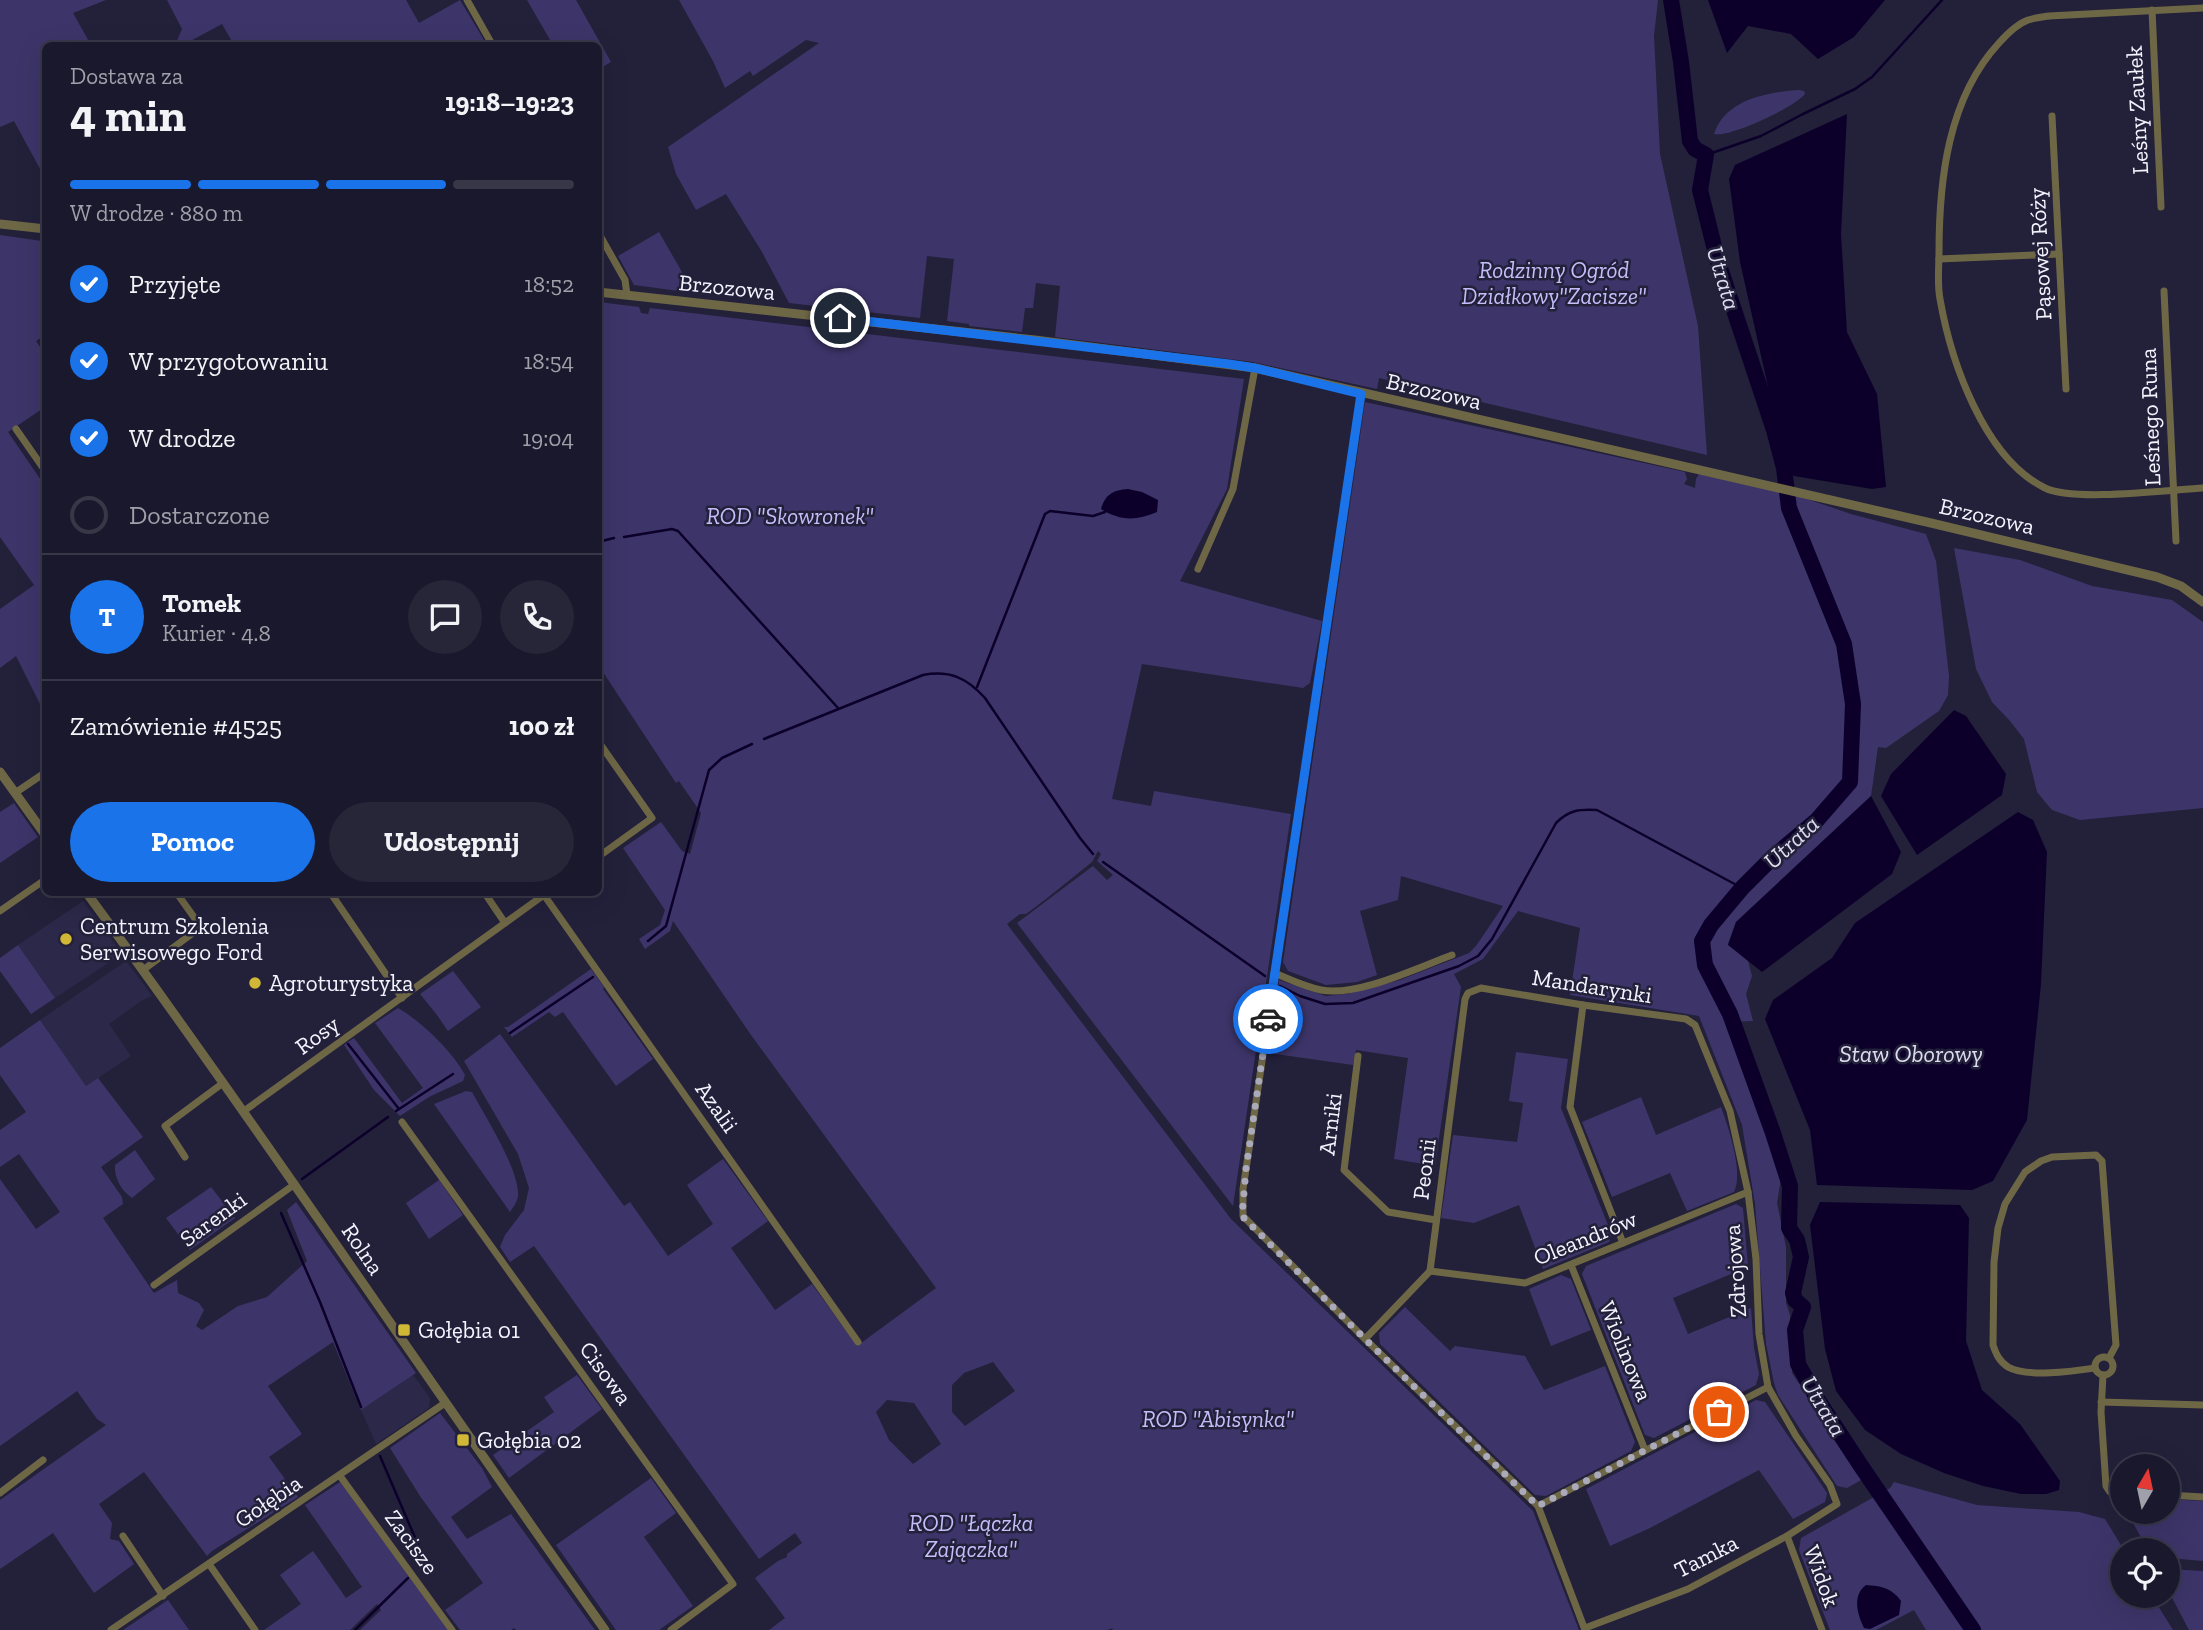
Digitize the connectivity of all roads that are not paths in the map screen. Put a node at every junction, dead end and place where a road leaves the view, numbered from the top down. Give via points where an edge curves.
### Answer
1 (467, 0) edge
2 (2203, 8) edge
3 (2152, 10) junction
4 (491, 42) edge
5 (2052, 116) dead end
6 (2161, 207) dead end
7 (0, 224) edge
8 (42, 229) edge
9 (602, 239) edge
10 (2059, 254) junction
11 (1939, 259) junction
12 (2165, 291) dead end
13 (602, 292) edge
14 (627, 295) junction
15 (1255, 368) junction
16 (2066, 389) dead end
17 (1361, 394) junction
18 (16, 429) dead end
19 (42, 466) edge
20 (2203, 488) edge
21 (2172, 490) junction
22 (2176, 541) dead end
23 (1198, 569) dead end
24 (2203, 602) edge
25 (602, 747) edge
26 (0, 772) edge
27 (42, 775) edge
28 (15, 793) junction
29 (42, 830) edge
30 (602, 854) edge
31 (42, 882) edge
32 (89, 896) edge
33 (179, 896) edge
34 (333, 896) edge
35 (487, 896) edge
36 (543, 896) edge
37 (547, 896) edge
38 (0, 911) edge
39 (505, 923) junction
40 (1452, 955) dead end
41 (143, 970) junction
42 (1274, 973) junction
43 (1482, 988) joint
44 (402, 998) junction
45 (1583, 1005) junction
46 (1695, 1025) joint
47 (1359, 1056) dead end
48 (223, 1083) junction
49 (244, 1111) junction
50 (402, 1122) dead end
51 (185, 1157) dead end
52 (295, 1184) junction
53 (1748, 1192) junction
54 (1436, 1220) junction
55 (1623, 1243) junction
56 (1571, 1265) junction
57 (1430, 1270) junction
58 (154, 1284) dead end
59 (1365, 1339) junction
60 (858, 1342) dead end
61 (2109, 1358) junction
62 (2095, 1368) junction
63 (2103, 1375) junction
64 (1768, 1387) junction
65 (2101, 1402) junction
66 (445, 1403) junction
67 (2203, 1405) edge
68 (1645, 1451) junction
69 (43, 1460) dead end
70 (340, 1476) junction
71 (2110, 1492) edge
72 (0, 1493) edge
73 (2180, 1496) edge
74 (2203, 1497) edge
75 (1837, 1504) joint
76 (1538, 1506) junction
77 (123, 1536) dead end
78 (1787, 1536) junction
79 (209, 1564) junction
80 (163, 1596) junction
81 (1585, 1629) edge
82 (111, 1630) edge
83 (255, 1630) edge
84 (452, 1630) edge
85 (605, 1630) edge
86 (671, 1630) edge
87 (1822, 1630) edge

1 - 4 street
2 - 3 street
3 - 6 street, Leśny Zaułek
3 - 11 street via 2026,20 1991,51 1973,76 1955,120 1939,208
5 - 10 street, Pąsowej Róży
7 - 8 street
9 - 14 street via 625,280
10 - 11 street
10 - 16 street, Pąsowej Róży
11 - 21 street via 1939,297 1969,397 2012,465 2046,489 2085,495
12 - 21 street, Leśnego Runa
13 - 14 street, Brzozowa
14 - 15 street, Brzozowa
15 - 17 street, Brzozowa
15 - 23 street via 1233,489
17 - 24 street, Brzozowa via 2157,577 2181,586
17 - 42 street
18 - 19 street
20 - 21 street
21 - 22 street, Leśnego Runa
25 - 30 street via 652,818
26 - 28 street
27 - 28 street
28 - 29 street
31 - 38 street
32 - 41 street, Rolna
33 - 41 street via 201,927
34 - 44 street
35 - 39 street
36 - 39 street, Rosy
37 - 60 street, Azalii
39 - 44 street, Rosy
40 - 42 street via 1342,991 1322,990
41 - 48 street, Rolna
42 - 59 street via 1242,1216
43 - 45 street, Mandarynki
43 - 54 street, Peonii via 1465,999
44 - 49 street, Rosy
45 - 46 street, Mandarynki via 1686,1019
45 - 55 street via 1570,1107
46 - 53 street, Zdrojowa via 1730,1111
47 - 54 street, Arniki via 1344,1170 1388,1212
48 - 49 street, Rolna
48 - 51 street via 165,1126
49 - 52 street, Rolna
50 - 86 street, Cisowa via 733,1584
52 - 58 street, Sarenki
52 - 66 street, Rolna
53 - 55 street, Oleandrów
53 - 64 street, Zdrojowa via 1759,1334
54 - 57 street, Peonii
55 - 56 street, Oleandrów
56 - 57 street, Oleandrów via 1525,1283
56 - 68 street, Wiolinowa
57 - 59 street
59 - 76 street
61 - 62 street via 2097,1359
61 - 62 street via 2116,1345 2102,1161 2096,1155 2052,1157 2025,1172 2005,1204 1994,1262 1993,1345 1996,1356 2009,1368 2025,1372
61 - 63 street via 2113,1367
62 - 63 street
63 - 65 street
64 - 68 street
64 - 75 street, Zdrojowa via 1830,1485
65 - 67 street
65 - 71 street
66 - 70 street, Gołębia
66 - 85 street, Rolna
68 - 76 street
69 - 72 street
70 - 79 street, Gołębia
70 - 84 street, Zacisze
73 - 74 street
75 - 78 street, Tamka
76 - 81 street
77 - 80 street
78 - 81 street, Tamka via 1688,1588
78 - 87 street, Widok
79 - 80 street, Gołębia
79 - 83 street
80 - 82 street, Gołębia

